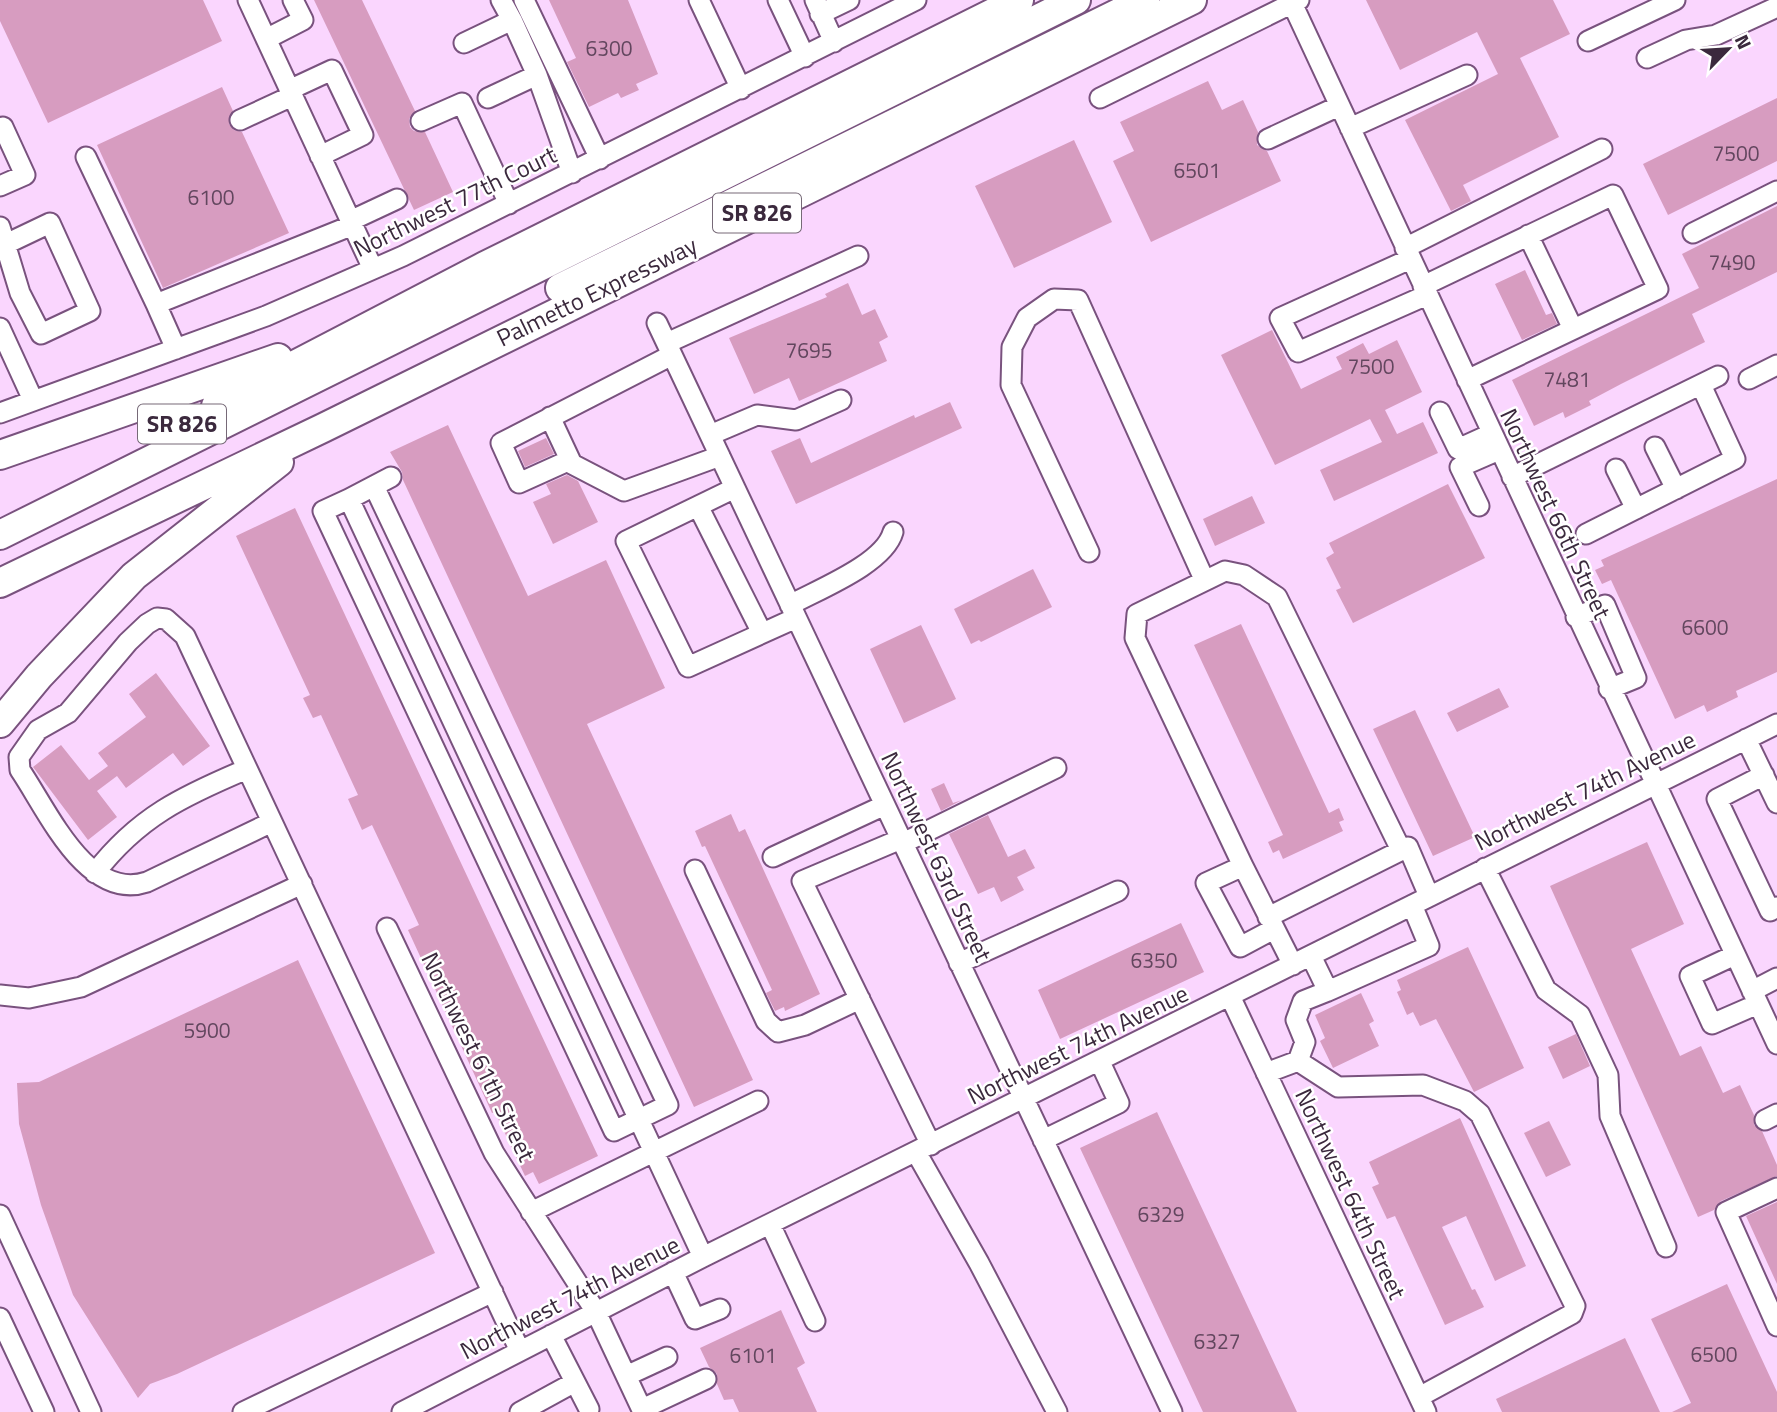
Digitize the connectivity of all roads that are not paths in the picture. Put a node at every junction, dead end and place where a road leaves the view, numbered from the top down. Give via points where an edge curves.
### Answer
1 (248, 0) edge
2 (293, 0) edge
3 (501, 0) edge
4 (524, 0) edge
5 (699, 0) edge
6 (778, 0) edge
7 (849, 0) edge
8 (916, 0) edge
9 (1019, 0) edge
10 (1076, 0) edge
11 (1145, 0) edge
12 (1192, 0) edge
13 (1675, 0) edge
14 (1295, 2) edge
15 (892, 5) edge
16 (818, 7) edge
17 (1777, 7) edge
18 (512, 20) junction
19 (266, 39) junction
20 (1588, 41) dead end
21 (834, 42) junction
22 (464, 43) dead end
23 (805, 57) junction
24 (1647, 58) dead end
25 (537, 75) junction
26 (1467, 75) dead end
27 (741, 89) junction
28 (291, 93) junction
29 (488, 98) dead end
30 (1100, 98) dead end
31 (1339, 106) junction
32 (240, 120) dead end
33 (421, 121) dead end
34 (1350, 128) junction
35 (0, 129) edge
36 (1268, 139) dead end
37 (1602, 149) dead end
38 (320, 156) junction
39 (86, 157) dead end
40 (600, 159) junction
41 (572, 173) junction
42 (0, 186) edge
43 (1777, 191) edge
44 (397, 199) dead end
45 (509, 204) junction
46 (351, 223) junction
47 (1693, 233) dead end
48 (3, 235) edge
49 (1528, 236) junction
50 (1408, 253) junction
51 (858, 256) dead end
52 (373, 270) junction
53 (1425, 290) junction
54 (156, 304) junction
55 (657, 323) dead end
56 (0, 328) edge
57 (363, 329) junction
58 (1573, 329) junction
59 (176, 349) junction
60 (669, 349) junction
61 (1777, 365) edge
62 (1749, 379) dead end
63 (1467, 380) junction
64 (33, 400) junction
65 (841, 400) dead end
66 (1440, 412) dead end
67 (0, 413) edge
68 (550, 417) junction
69 (323, 428) junction
70 (710, 435) junction
71 (1495, 442) junction
72 (1655, 447) dead end
73 (0, 455) edge
74 (720, 456) junction
75 (570, 460) junction
76 (1615, 469) dead end
77 (1512, 477) junction
78 (735, 488) junction
79 (1676, 489) junction
80 (349, 499) junction
81 (698, 506) junction
82 (1479, 506) dead end
83 (1636, 509) junction
84 (386, 511) junction
85 (0, 519) edge
86 (360, 523) junction
87 (893, 532) dead end
88 (1586, 534) dead end
89 (0, 535) edge
90 (401, 543) junction
91 (1089, 552) dead end
92 (375, 555) junction
93 (0, 568) edge
94 (418, 578) junction
95 (1204, 579) junction
96 (0, 583) edge
97 (394, 596) junction
98 (433, 610) junction
99 (793, 611) junction
100 (371, 614) junction
101 (1576, 617) junction
102 (406, 622) junction
103 (762, 633) junction
104 (449, 644) junction
105 (423, 658) junction
106 (464, 676) junction
107 (1609, 689) junction
108 (439, 692) junction
109 (479, 707) junction
110 (415, 709) junction
111 (0, 723) edge
112 (1777, 724) edge
113 (455, 727) junction
114 (1746, 738) junction
115 (495, 741) junction
116 (432, 744) junction
117 (470, 759) junction
118 (1056, 768) dead end
119 (247, 769) junction
120 (510, 771) junction
121 (1764, 775) junction
122 (447, 776) junction
123 (1654, 785) junction
124 (485, 790) junction
125 (1777, 803) edge
126 (525, 805) junction
127 (885, 805) junction
128 (462, 808) junction
129 (272, 822) junction
130 (538, 830) junction
131 (506, 835) junction
132 (477, 841) junction
133 (902, 841) junction
134 (1401, 850) junction
135 (773, 857) dead end
136 (488, 863) junction
137 (1242, 866) junction
138 (1485, 868) junction
139 (695, 870) dead end
140 (557, 872) junction
141 (95, 873) junction
142 (302, 884) junction
143 (532, 891) junction
144 (1118, 891) dead end
145 (1421, 900) junction
146 (1777, 907) edge
147 (510, 910) junction
148 (1271, 923) junction
149 (583, 926) junction
150 (387, 928) dead end
151 (554, 940) junction
152 (1735, 955) junction
153 (1311, 956) junction
154 (959, 963) junction
155 (1293, 965) junction
156 (568, 968) junction
157 (1777, 978) edge
158 (543, 980) junction
159 (1328, 991) junction
160 (0, 995) edge
161 (1230, 996) junction
162 (1755, 997) junction
163 (860, 999) junction
164 (619, 1002) junction
165 (591, 1018) junction
166 (567, 1031) junction
167 (1777, 1044) edge
168 (1298, 1061) junction
169 (1100, 1062) junction
170 (613, 1064) junction
171 (651, 1068) junction
172 (1266, 1073) junction
173 (589, 1076) junction
174 (622, 1085) junction
175 (599, 1099) junction
176 (1024, 1100) junction
177 (758, 1101) dead end
178 (639, 1119) junction
179 (1043, 1140) junction
180 (923, 1148) junction
181 (653, 1151) junction
182 (1777, 1188) edge
183 (531, 1212) junction
184 (0, 1215) edge
185 (770, 1224) junction
186 (1666, 1247) dead end
187 (703, 1257) junction
188 (673, 1272) junction
189 (493, 1292) junction
190 (720, 1309) dead end
191 (596, 1312) junction
192 (0, 1318) edge
193 (815, 1321) dead end
194 (1777, 1326) edge
195 (551, 1335) junction
196 (520, 1351) junction
197 (667, 1357) dead end
198 (626, 1376) junction
199 (706, 1379) dead end
200 (575, 1382) junction
201 (1422, 1405) edge
202 (589, 1409) dead end
203 (643, 1411) edge
204 (44, 1412) edge
205 (91, 1412) edge
206 (243, 1412) edge
207 (402, 1412) edge
208 (520, 1412) edge
209 (1058, 1412) edge
210 (1172, 1412) edge

1 - 19 street
2 - 19 street via 303,20
3 - 18 street
4 - 40 street
5 - 27 street
6 - 23 street
7 - 16 street
8 - 15 street, Northwest 77th Court
9 - 57 highway, SR 826
10 - 89 highway
11 - 93 highway
12 - 69 highway, Palmetto Expressway / SR 826
13 - 20 street
14 - 30 street
14 - 31 street, Northwest 66th Street
15 - 21 street, Northwest 77th Court
16 - 21 street
17 - 24 street via 1716,35 1686,40
18 - 22 street
18 - 25 street
19 - 28 street
21 - 23 street, Northwest 77th Court
23 - 27 street, Northwest 77th Court
25 - 29 street
25 - 41 street
26 - 34 street
27 - 40 street, Northwest 77th Court
28 - 32 street
28 - 38 street
28 - 38 street via 332,70 363,135
31 - 34 street, Northwest 66th Street
31 - 36 street
33 - 45 street via 462,103
34 - 50 street, Northwest 66th Street
35 - 42 street via 3,127 25,175
37 - 50 street
38 - 46 street
39 - 54 street
40 - 41 street, Northwest 77th Court
41 - 45 street, Northwest 77th Court
43 - 47 street
44 - 46 street
45 - 52 street, Northwest 77th Court
46 - 52 street
46 - 54 street
48 - 48 street via 20,293 41,334 90,311 50,223
49 - 53 street
49 - 58 street
49 - 58 street via 1613,195 1658,289
50 - 53 street, Northwest 66th Street
50 - 53 street via 1280,318 1298,352
51 - 60 street
52 - 59 street, Northwest 77th Court
53 - 63 street, Northwest 66th Street
54 - 59 street
55 - 60 street, Northwest 63rd Street
56 - 64 street
57 - 73 highway
57 - 85 highway, SR 826
58 - 63 street
59 - 64 street, Northwest 77th Court
60 - 68 street
60 - 70 street, Northwest 63rd Street
61 - 62 street
63 - 71 street, Northwest 66th Street
64 - 67 street, Northwest 77th Court
65 - 70 street via 796,420 757,415
66 - 71 street via 1458,449
68 - 75 street
68 - 75 street via 501,443 519,483
69 - 96 highway, Palmetto Expressway / SR 826
69 - 111 highway via 134,576
70 - 74 street, Northwest 63rd Street
71 - 77 street, Northwest 66th Street
71 - 82 street via 1460,467
72 - 79 street
74 - 75 street via 624,491
74 - 78 street, Northwest 63rd Street
76 - 83 street
77 - 79 street via 1710,380 1735,459
77 - 101 street, Northwest 66th Street
78 - 81 street
78 - 99 street, Northwest 63rd Street
79 - 83 street
80 - 84 street via 383,482
80 - 86 street
80 - 100 street via 323,511
81 - 103 street
81 - 103 street via 626,541 688,667
83 - 88 street
84 - 86 street
84 - 90 street
86 - 92 street
87 - 99 street via 889,544 864,565
90 - 92 street
90 - 94 street
91 - 95 street via 1011,385 1013,347 1027,318 1054,299 1078,300
92 - 97 street
94 - 97 street
94 - 98 street
95 - 134 street via 1225,571 1244,575 1277,597
95 - 137 street via 1137,614 1135,638
97 - 100 street
97 - 102 street
98 - 102 street
98 - 104 street
99 - 103 street
99 - 127 street, Northwest 63rd Street
100 - 110 street
101 - 107 street, Northwest 66th Street
101 - 107 street via 1605,605 1636,678
102 - 105 street
104 - 105 street
104 - 106 street
105 - 108 street
106 - 108 street
106 - 109 street
107 - 123 street, Northwest 66th Street
108 - 110 street
108 - 113 street
109 - 113 street
109 - 115 street
110 - 116 street
112 - 114 street, Northwest 74th Avenue
113 - 116 street
113 - 117 street
114 - 121 street
114 - 123 street, Northwest 74th Avenue
115 - 117 street
115 - 120 street
116 - 122 street
117 - 122 street
117 - 124 street
118 - 133 street
119 - 129 street
119 - 141 street via 155,813 116,846
119 - 141 street via 185,636 166,619 157,618 128,642 68,713 38,730 19,757 27,781 78,857
120 - 124 street
120 - 126 street
121 - 125 street
121 - 146 street via 1717,799 1770,911
122 - 128 street
123 - 138 street, Northwest 74th Avenue
123 - 152 street, Northwest 66th Street
124 - 128 street
124 - 131 street
126 - 130 street
126 - 131 street
127 - 133 street, Northwest 63rd Street
127 - 135 street
128 - 132 street
129 - 141 street via 130,888
129 - 142 street
130 - 131 street
130 - 140 street
131 - 132 street
131 - 136 street
131 - 143 street
132 - 136 street
133 - 154 street, Northwest 63rd Street
133 - 163 street via 802,881
134 - 145 street via 1408,847
134 - 148 street
136 - 147 street
137 - 148 street
137 - 148 street via 1206,883 1240,947
138 - 145 street, Northwest 74th Avenue
138 - 186 street via 1546,990 1580,1015 1608,1075 1610,1116
139 - 163 street via 772,1028 778,1032 805,1025
140 - 143 street
140 - 149 street
142 - 160 street via 81,987 29,998
142 - 189 street
143 - 147 street
143 - 151 street
144 - 154 street
145 - 153 street, Northwest 74th Avenue
145 - 159 street via 1429,946
147 - 158 street
148 - 155 street
149 - 151 street
149 - 164 street
150 - 183 street, Northwest 61th Street via 494,1153
151 - 156 street
152 - 162 street, Northwest 66th Street
152 - 162 street via 1690,976 1712,1024
153 - 155 street, Northwest 74th Avenue
153 - 159 street
154 - 176 street, Northwest 63rd Street
155 - 161 street, Northwest 74th Avenue
156 - 158 street
156 - 165 street
157 - 162 street
158 - 166 street
159 - 168 street via 1303,1001 1296,1020 1305,1042
161 - 169 street, Northwest 74th Avenue
161 - 172 street, Northwest 64th Street
162 - 167 street, Northwest 66th Street
163 - 180 street
164 - 165 street
164 - 171 street
165 - 166 street
165 - 170 street
166 - 173 street
168 - 172 street
168 - 201 street via 1338,1087 1423,1085 1465,1101 1480,1114 1575,1306 1572,1314
169 - 176 street, Northwest 74th Avenue
169 - 179 street via 1119,1103
170 - 173 street
170 - 174 street
171 - 174 street
171 - 178 street via 668,1105
172 - 201 street, Northwest 64th Street
173 - 175 street
174 - 175 street
174 - 178 street
175 - 178 street via 614,1131
176 - 179 street, Northwest 63rd Street
176 - 180 street, Northwest 74th Avenue
177 - 181 street
178 - 181 street
179 - 210 street, Northwest 63rd Street
180 - 185 street, Northwest 74th Avenue
180 - 209 street
181 - 183 street
181 - 187 street
182 - 194 street via 1726,1212
183 - 191 street, Northwest 61th Street
184 - 205 street
185 - 187 street, Northwest 74th Avenue
185 - 193 street
187 - 188 street, Northwest 74th Avenue
188 - 190 street via 695,1320
188 - 191 street, Northwest 74th Avenue
189 - 196 street
189 - 206 street
191 - 195 street, Northwest 74th Avenue
191 - 198 street, Northwest 61th Street
192 - 204 street
195 - 196 street, Northwest 74th Avenue
195 - 200 street
196 - 207 street, Northwest 74th Avenue
197 - 198 street
198 - 203 street, Northwest 61th Street
199 - 203 street
200 - 202 street
200 - 208 street

